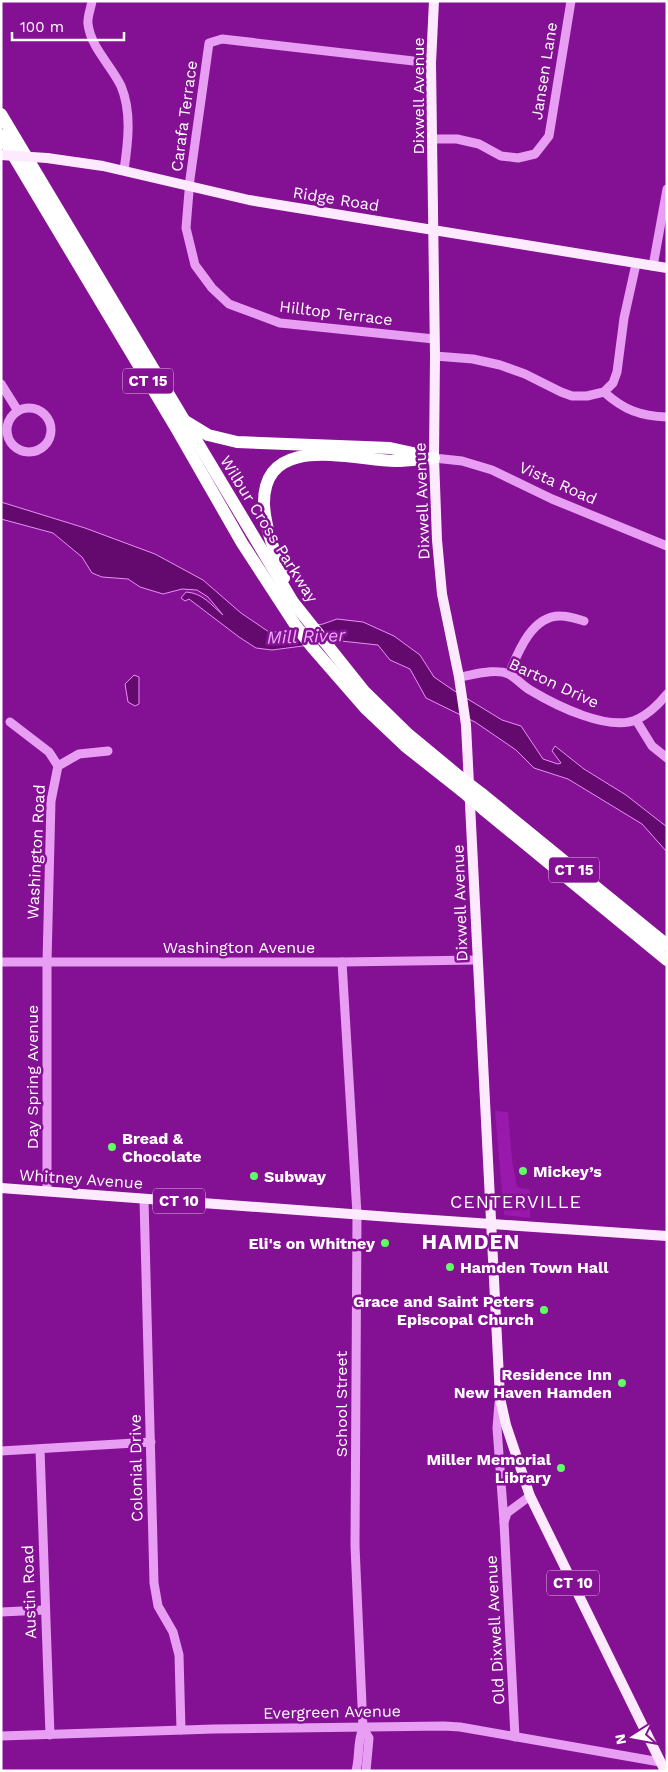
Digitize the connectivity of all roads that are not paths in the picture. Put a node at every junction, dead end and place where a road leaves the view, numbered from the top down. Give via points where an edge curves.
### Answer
1 (92, 1) edge
2 (434, 1) edge
3 (571, 1) edge
4 (431, 63) junction
5 (1, 114) edge
6 (1, 135) edge
7 (432, 139) junction
8 (1, 155) edge
9 (124, 170) junction
10 (190, 186) junction
11 (667, 189) edge
12 (433, 231) junction
13 (195, 264) joint
14 (636, 264) junction
15 (653, 266) junction
16 (667, 268) edge
17 (434, 339) junction
18 (435, 356) junction
19 (1, 384) edge
20 (604, 392) junction
21 (18, 411) junction
22 (667, 417) edge
23 (182, 420) junction
24 (434, 458) junction
25 (667, 546) edge
26 (292, 602) junction
27 (584, 622) dead end
28 (509, 674) junction
29 (459, 677) junction
30 (667, 694) edge
31 (636, 720) junction
32 (10, 722) dead end
33 (108, 751) dead end
34 (667, 758) edge
35 (58, 766) junction
36 (667, 945) edge
37 (478, 960) junction
38 (667, 960) edge
39 (1, 962) edge
40 (47, 962) junction
41 (342, 962) junction
42 (1, 1188) edge
43 (48, 1191) junction
44 (144, 1199) junction
45 (357, 1214) junction
46 (490, 1224) junction
47 (667, 1236) edge
48 (500, 1398) junction
49 (151, 1442) junction
50 (40, 1449) junction
51 (1, 1450) edge
52 (530, 1496) junction
53 (504, 1522) junction
54 (44, 1610) junction
55 (1, 1612) edge
56 (363, 1728) junction
57 (182, 1730) junction
58 (50, 1734) junction
59 (1, 1736) edge
60 (515, 1736) junction
61 (662, 1766) edge
62 (356, 1771) edge
63 (366, 1771) edge

1 - 9 street via 88,23 93,41 121,86 126,104 128,140
2 - 4 main road, Dixwell Avenue
3 - 7 street, Jansen Lane via 549,136 535,154 518,158 501,156 479,144
4 - 7 main road, Dixwell Avenue
4 - 10 street, Carafa Terrace via 222,40 209,43
5 - 23 highway, Wilbur Cross Parkway / CT 15
6 - 38 highway, Wilbur Cross Parkway / CT 15, bridge via 242,543 312,647 366,709 405,746
7 - 12 main road, Dixwell Avenue
8 - 9 main road, Ridge Road, bridge via 91,163
9 - 10 main road, Ridge Road
10 - 12 main road, Ridge Road
10 - 13 street, Carafa Terrace via 186,228
11 - 15 street
12 - 14 main road, Ridge Road
12 - 17 main road, Dixwell Avenue
13 - 17 street, Hilltop Terrace via 212,288 229,304 280,323
14 - 15 main road, Ridge Road
14 - 20 street via 617,372
15 - 16 main road, Ridge Road
17 - 18 main road, Dixwell Avenue
18 - 20 street via 500,365 572,396
18 - 24 main road, Dixwell Avenue
19 - 21 street
20 - 22 street via 632,411
21 - 21 street via 8,427 10,440 24,451 38,450 50,437 48,419 36,410
23 - 24 highway via 208,435 237,442 390,448
23 - 26 highway, Wilbur Cross Parkway / CT 15
24 - 25 street, Vista Road via 462,461 492,470 552,499
24 - 26 highway via 395,461 324,454 290,458 277,468 267,482 264,504 271,540
24 - 29 main road, Dixwell Avenue via 439,568
26 - 36 highway, Wilbur Cross Parkway / CT 15, bridge via 364,691 407,733
27 - 28 street via 560,615 540,623 533,629
28 - 29 street, Barton Drive via 499,672
28 - 31 street, Barton Drive via 529,690 585,717 604,722
29 - 37 main road, Dixwell Avenue via 466,720
30 - 31 street
31 - 34 street via 652,746
32 - 35 street via 49,752
33 - 35 street, Washington Road via 79,754
35 - 40 street, Washington Road via 51,801
37 - 41 street, Washington Avenue
37 - 46 main road, Dixwell Avenue
39 - 40 street, Washington Avenue
40 - 41 street, Washington Avenue
40 - 43 street, Day Spring Avenue
41 - 45 street, School Street
42 - 43 main road, Whitney Avenue / CT 10
43 - 44 main road, Whitney Avenue / CT 10
44 - 45 main road, Whitney Avenue / CT 10
44 - 49 street, Colonial Drive
45 - 46 main road, Whitney Avenue / CT 10
45 - 56 street, School Street via 355,1546
46 - 47 main road, Whitney Avenue
46 - 48 main road, Dixwell Avenue / CT 10
48 - 52 main road, Dixwell Avenue / CT 10
48 - 53 street, Old Dixwell Avenue via 497,1428
49 - 50 street
49 - 57 street, Colonial Drive via 154,1583 158,1606 173,1632 179,1655
50 - 51 street
50 - 54 street, Austin Road
52 - 53 street via 507,1513
52 - 61 main road, Dixwell Avenue / CT 10
53 - 60 street, Old Dixwell Avenue
54 - 55 street
54 - 58 street, Austin Road
56 - 57 street, Evergreen Avenue
56 - 60 street, Evergreen Avenue via 460,1727
56 - 62 street via 358,1738
56 - 63 street via 369,1738
57 - 58 street, Evergreen Avenue
58 - 59 street, Evergreen Avenue
60 - 61 street, Evergreen Avenue

